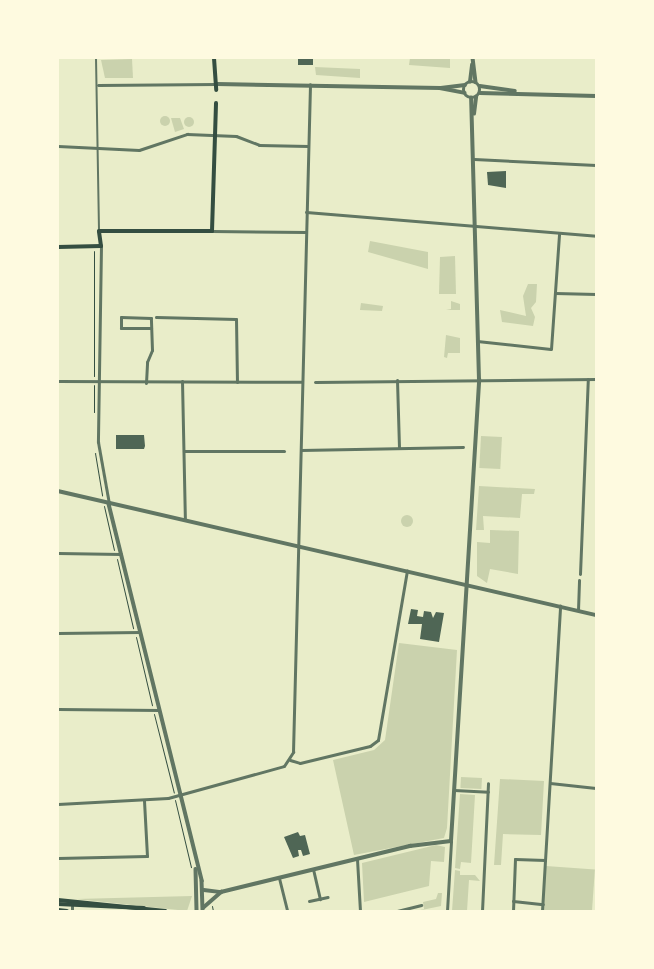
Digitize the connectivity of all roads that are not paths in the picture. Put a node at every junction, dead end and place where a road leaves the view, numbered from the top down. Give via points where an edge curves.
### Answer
1 (96, 58) edge
2 (214, 58) edge
3 (473, 58) edge
4 (470, 82) junction
5 (476, 82) junction
6 (217, 84) junction
7 (310, 84) junction
8 (98, 85) junction
9 (466, 85) junction
10 (480, 86) junction
11 (440, 88) junction
12 (216, 90) dead end
13 (518, 92) junction
14 (465, 93) junction
15 (480, 93) junction
16 (596, 96) edge
17 (476, 97) junction
18 (470, 98) junction
19 (216, 103) dead end
20 (473, 121) junction
21 (215, 135) junction
22 (58, 146) edge
23 (308, 146) junction
24 (99, 149) junction
25 (474, 159) junction
26 (596, 164) edge
27 (306, 212) junction
28 (475, 228) junction
29 (99, 231) junction
30 (212, 231) junction
31 (306, 232) junction
32 (559, 234) junction
33 (596, 236) edge
34 (101, 246) junction
35 (58, 247) edge
36 (555, 293) junction
37 (596, 294) edge
38 (156, 317) dead end
39 (151, 328) junction
40 (478, 341) junction
41 (588, 379) junction
42 (596, 379) edge
43 (397, 380) junction
44 (479, 380) junction
45 (58, 381) edge
46 (182, 381) junction
47 (98, 382) junction
48 (237, 382) junction
49 (302, 382) junction
50 (315, 382) dead end
51 (146, 383) junction
52 (399, 448) junction
53 (463, 448) dead end
54 (301, 450) junction
55 (184, 451) junction
56 (284, 451) dead end
57 (58, 491) edge
58 (109, 504) junction
59 (185, 520) junction
60 (298, 546) junction
61 (58, 553) edge
62 (121, 554) junction
63 (407, 570) junction
64 (580, 574) dead end
65 (579, 580) dead end
66 (468, 585) junction
67 (560, 606) junction
68 (578, 610) junction
69 (596, 615) edge
70 (140, 632) junction
71 (58, 634) edge
72 (58, 708) edge
73 (159, 710) junction
74 (290, 760) junction
75 (488, 783) dead end
76 (550, 783) junction
77 (596, 788) edge
78 (454, 790) junction
79 (488, 792) junction
80 (179, 793) junction
81 (144, 800) junction
82 (58, 804) edge
83 (451, 841) junction
84 (58, 858) edge
85 (357, 859) junction
86 (545, 860) junction
87 (196, 866) junction
88 (313, 869) junction
89 (279, 878) junction
90 (204, 890) junction
91 (221, 892) junction
92 (328, 897) dead end
93 (320, 899) junction
94 (58, 900) edge
95 (309, 901) dead end
96 (513, 901) junction
97 (58, 904) edge
98 (542, 904) junction
99 (421, 905) dead end
100 (72, 906) junction
101 (148, 907) junction
102 (79, 909) edge
103 (204, 909) edge
104 (58, 910) edge
105 (67, 911) edge
106 (72, 911) edge
107 (165, 911) edge
108 (196, 911) edge
109 (287, 911) edge
110 (360, 911) edge
111 (397, 911) edge
112 (447, 911) edge
113 (482, 911) edge
114 (513, 911) edge
115 (542, 911) edge

1 - 8 street
2 - 6 main road
3 - 4 street
3 - 5 street
4 - 5 street
4 - 9 street
5 - 10 street
6 - 7 street
6 - 8 street
6 - 12 main road
7 - 11 street
7 - 23 street
8 - 24 street
9 - 11 street
9 - 14 street
10 - 13 street
10 - 15 street
11 - 14 street
13 - 15 street
13 - 16 street
14 - 18 street
15 - 17 street
17 - 18 street
17 - 20 street
18 - 20 street
19 - 21 main road
20 - 25 street
21 - 23 street via 236,136 270,146
21 - 24 street via 187,134 139,150
21 - 30 main road
22 - 24 street
23 - 27 street
24 - 29 street
25 - 26 street
25 - 28 street
27 - 28 street
27 - 31 street
28 - 32 street
28 - 40 street
29 - 30 main road
29 - 34 main road
30 - 31 street
31 - 49 street
32 - 33 street
32 - 36 street
34 - 35 main road
34 - 47 street
36 - 37 street
36 - 40 street via 551,349
38 - 48 street via 236,319
39 - 39 street via 151,318 121,318 121,328
39 - 51 street
40 - 44 street
41 - 42 street
41 - 44 street
41 - 64 street
43 - 44 street
43 - 50 street
43 - 52 street
44 - 66 street
45 - 47 street
46 - 48 street
46 - 51 street
46 - 55 street
47 - 51 street
47 - 58 street via 98,446
48 - 49 street
49 - 54 street
52 - 53 street
52 - 54 street
54 - 60 street
55 - 56 street
55 - 59 street
57 - 58 street
58 - 59 street
58 - 62 street
59 - 60 street
60 - 63 street
60 - 74 street
61 - 62 street
62 - 70 street
63 - 66 street
63 - 74 street via 378,740 370,746 300,763
65 - 68 street
66 - 67 street
66 - 78 street
67 - 68 street
67 - 76 street
68 - 69 street
70 - 71 street
70 - 73 street
72 - 73 street
73 - 80 street
74 - 80 street via 284,766
75 - 79 street
76 - 77 street
76 - 86 street
78 - 79 street
78 - 83 street
79 - 113 street
80 - 81 street via 168,798
80 - 87 street
81 - 82 street
81 - 84 street via 147,856
83 - 85 street via 434,841
83 - 112 street
85 - 88 street
85 - 110 street
86 - 96 street via 516,859
86 - 98 street
87 - 90 street
87 - 108 street
88 - 89 street
88 - 93 street
89 - 91 street
89 - 109 street
90 - 91 street
90 - 103 street
91 - 103 street
92 - 93 street
93 - 95 street
94 - 101 main road
96 - 98 street
96 - 114 street
97 - 100 main road
98 - 115 street
99 - 111 street
100 - 102 main road
100 - 106 street
101 - 102 main road
101 - 107 main road
104 - 105 main road

